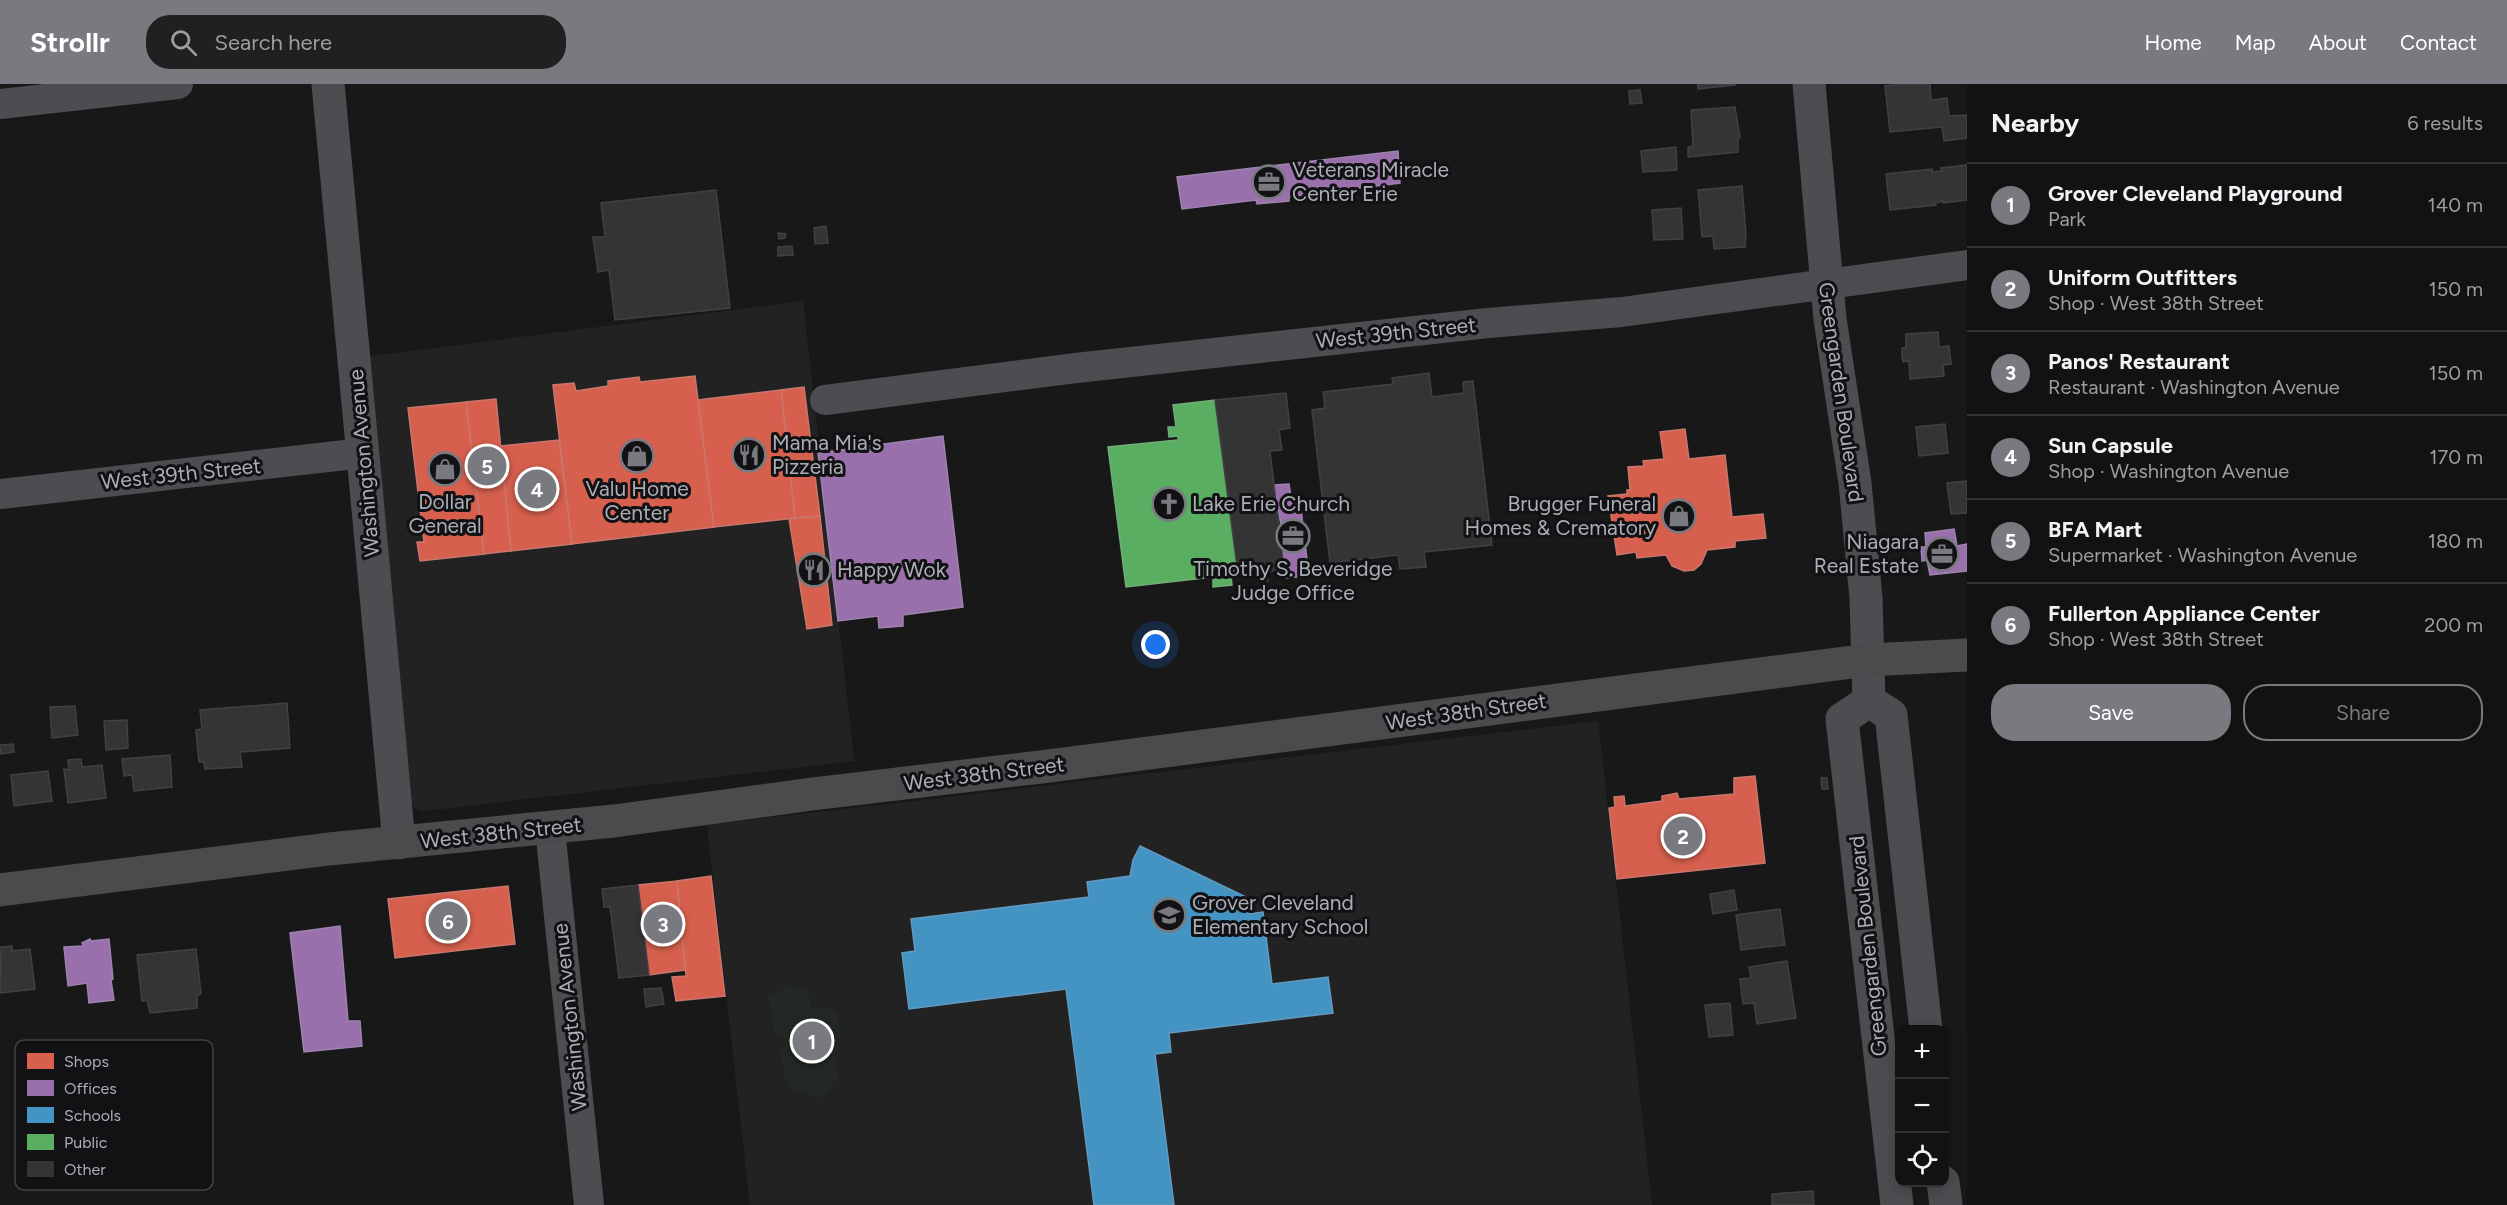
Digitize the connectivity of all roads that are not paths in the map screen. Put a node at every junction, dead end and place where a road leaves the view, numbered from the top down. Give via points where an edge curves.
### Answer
1 (178, 84) edge
2 (328, 84) edge
3 (1809, 84) edge
4 (0, 104) edge
5 (1967, 265) edge
6 (1826, 282) junction
7 (825, 400) dead end
8 (363, 453) junction
9 (0, 494) edge
10 (1967, 655) edge
11 (1868, 660) junction
12 (1869, 700) junction
13 (550, 829) junction
14 (399, 843) junction
15 (0, 890) edge
16 (1926, 1025) edge
17 (1944, 1187) edge
18 (590, 1205) edge
19 (1897, 1205) edge
20 (1946, 1205) edge

1 - 4 street
2 - 8 street, Washington Avenue
3 - 6 street, Greengarden Boulevard
5 - 6 street, West 39th Street
6 - 7 street, West 39th Street via 1622,312 1076,368
6 - 11 street, Greengarden Boulevard via 1855,483
8 - 9 street, West 39th Street
8 - 14 street, Washington Avenue
10 - 11 main road, West 38th Street
11 - 12 street, Greengarden Boulevard
11 - 13 main road, West 38th Street
12 - 16 street via 1891,715
12 - 19 street, Greengarden Boulevard via 1842,719
13 - 14 main road, West 38th Street
13 - 18 street, Washington Avenue
14 - 15 main road, West 38th Street
17 - 20 street

